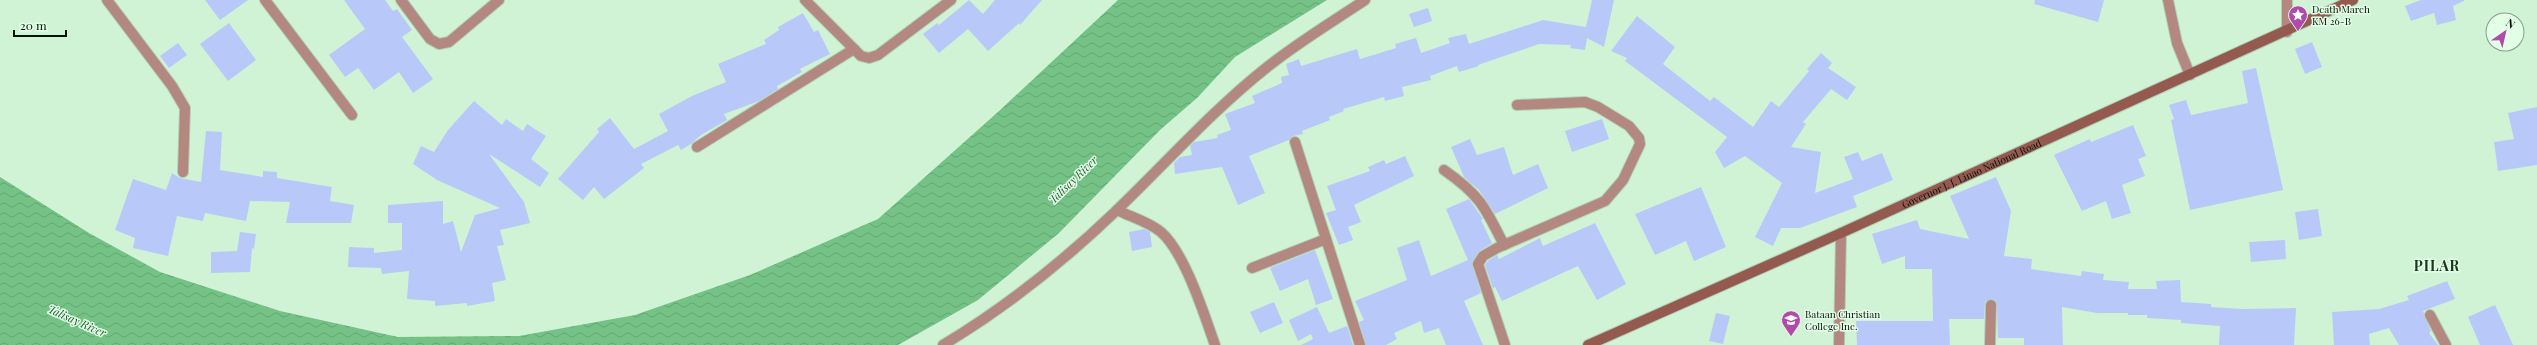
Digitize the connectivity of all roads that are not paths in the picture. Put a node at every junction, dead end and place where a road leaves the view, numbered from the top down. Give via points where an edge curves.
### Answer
1 (107, 0) edge
2 (265, 0) edge
3 (401, 0) edge
4 (499, 0) edge
5 (806, 0) edge
6 (951, 0) edge
7 (1365, 0) edge
8 (2168, 0) edge
9 (2288, 0) edge
10 (2353, 0) edge
11 (2286, 32) junction
12 (854, 49) junction
13 (2190, 75) junction
14 (1517, 105) dead end
15 (352, 115) dead end
16 (1295, 142) dead end
17 (697, 147) dead end
18 (1444, 170) dead end
19 (183, 172) dead end
20 (1117, 210) junction
21 (1842, 234) junction
22 (1326, 239) junction
23 (1504, 245) junction
24 (1252, 268) dead end
25 (1991, 305) dead end
26 (2430, 315) dead end
27 (943, 345) edge
28 (1215, 345) edge
29 (1360, 345) edge
30 (1505, 345) edge
31 (1588, 345) edge
32 (1839, 345) edge
33 (1990, 345) edge
34 (2446, 345) edge

1 - 19 street via 172,86 185,108
2 - 15 street
3 - 4 street via 430,39 439,44 449,42
5 - 12 street
6 - 12 street via 878,55 869,58 860,56
7 - 20 street via 1265,68 1172,153
8 - 13 street via 2177,43
9 - 11 street
10 - 11 main road, Governor J. J. Linao National Road
11 - 13 main road, Governor J. J. Linao National Road
12 - 17 street
13 - 21 main road, Governor J. J. Linao National Road
14 - 23 street via 1585,102 1629,126 1639,138 1640,144 1623,180 1605,201
16 - 22 street
18 - 23 street via 1480,199
20 - 27 street via 1061,261 1014,298
20 - 28 street via 1151,226 1169,240 1197,298
21 - 31 main road, Governor J. J. Linao National Road
21 - 32 street
22 - 24 street
22 - 29 street
23 - 30 street via 1483,256 1478,264
25 - 33 street
26 - 34 street

